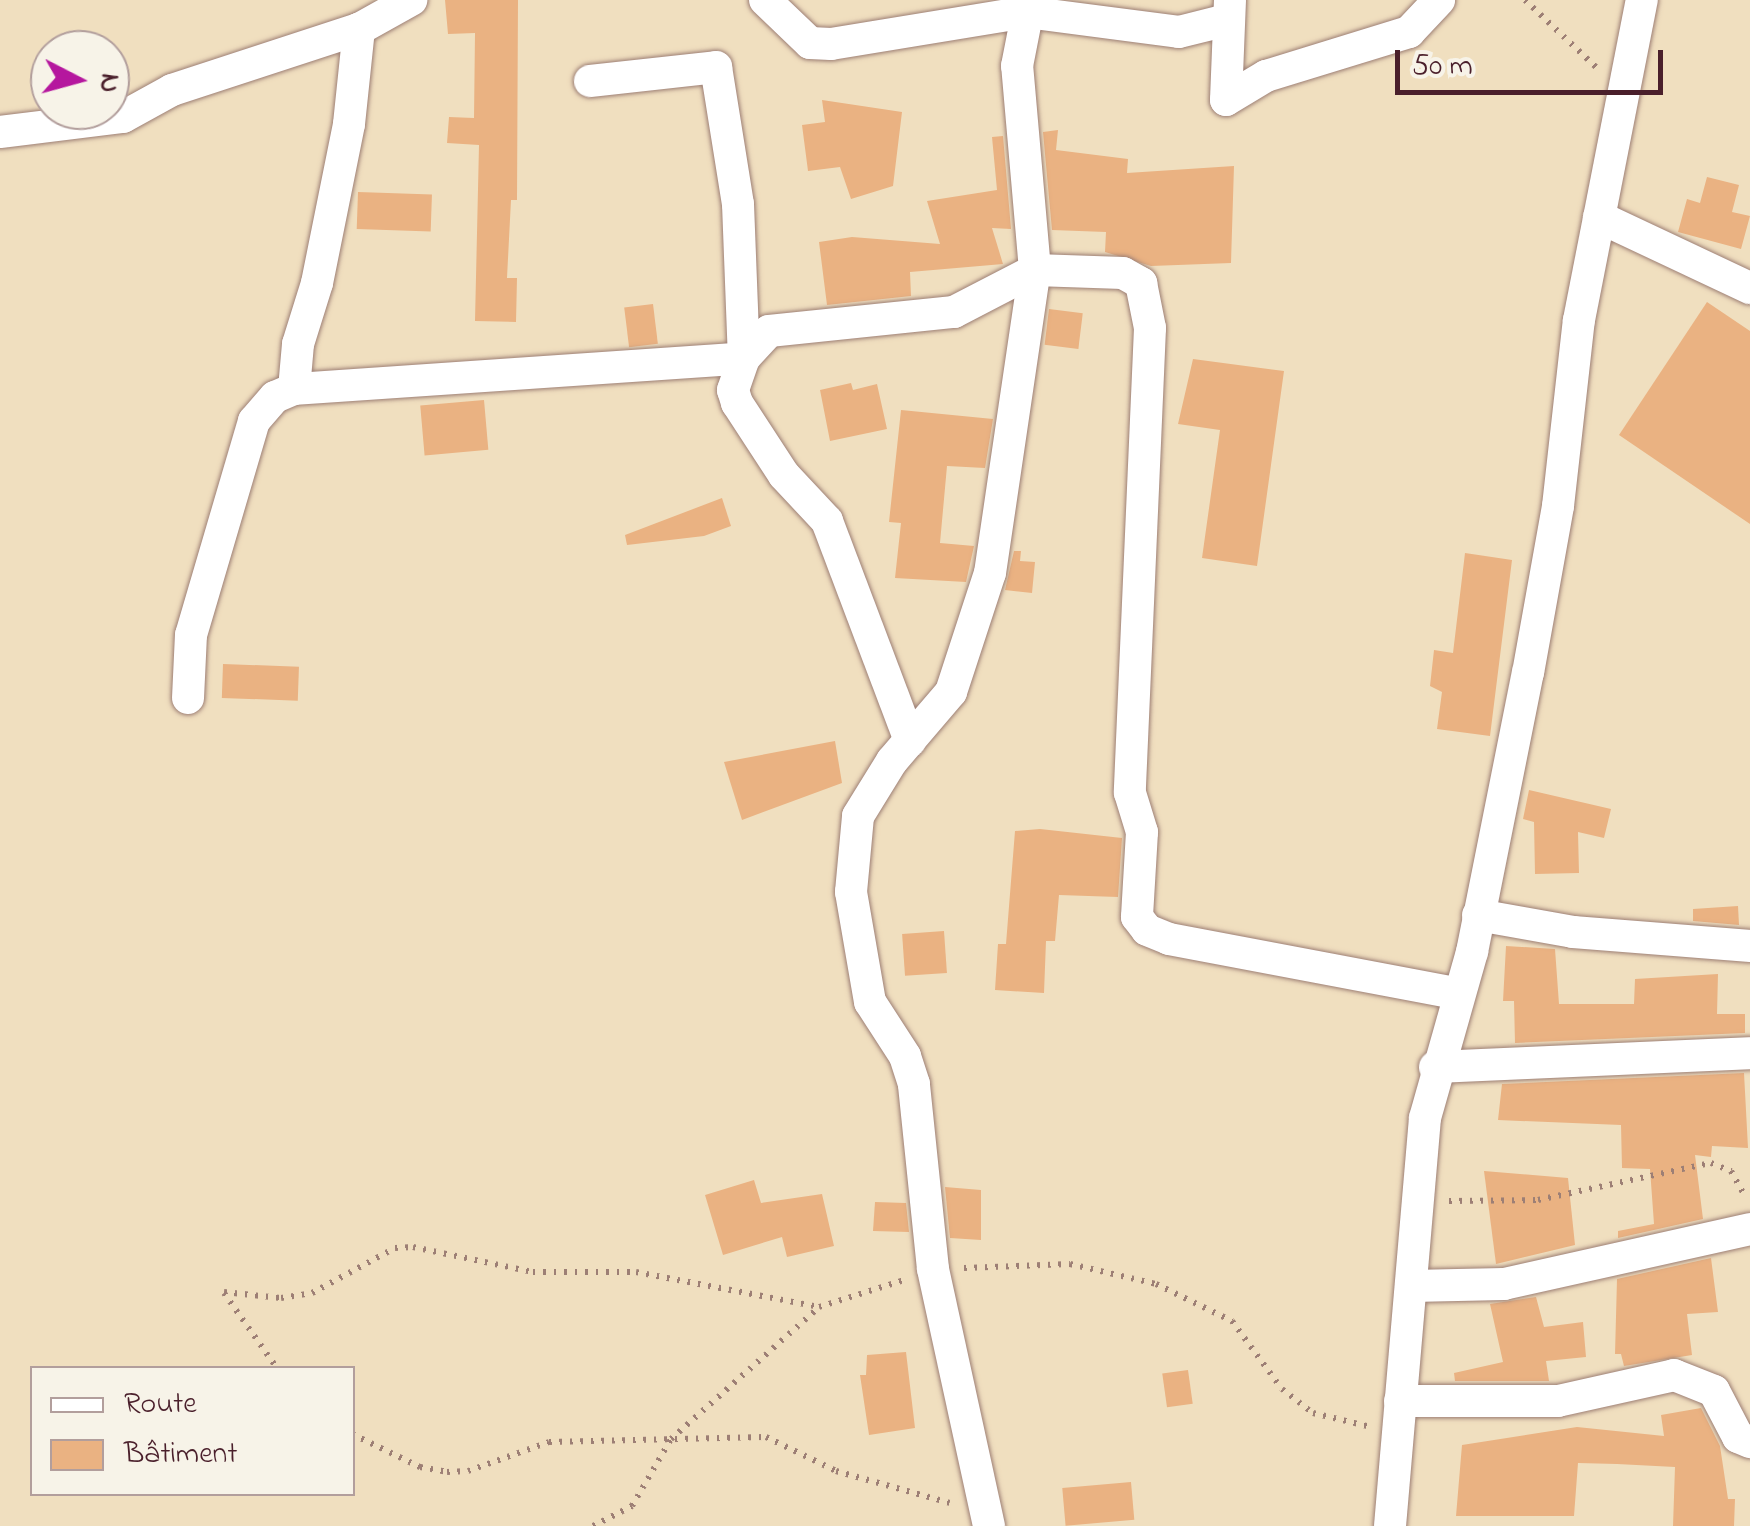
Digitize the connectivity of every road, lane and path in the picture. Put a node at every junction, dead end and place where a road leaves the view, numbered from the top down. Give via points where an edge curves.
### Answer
1 (411, 0) edge
2 (1439, 0) edge
3 (1525, 0) edge
4 (1642, 0) edge
5 (767, 2) edge
6 (1028, 6) edge
7 (1228, 10) edge
8 (359, 29) junction
9 (590, 81) dead end
10 (1624, 94) junction
11 (0, 132) edge
12 (1599, 217) junction
13 (1034, 270) junction
14 (1750, 288) edge
15 (744, 358) junction
16 (294, 389) junction
17 (188, 698) dead end
18 (910, 741) junction
19 (1478, 915) junction
20 (1750, 946) edge
21 (1458, 994) junction
22 (1750, 1054) edge
23 (1435, 1067) junction
24 (1414, 1196) junction
25 (1750, 1229) edge
26 (933, 1269) junction
27 (1411, 1286) junction
28 (819, 1307) junction
29 (276, 1366) edge
30 (1400, 1400) junction
31 (1398, 1434) junction
32 (355, 1435) edge
33 (671, 1439) junction
34 (1750, 1442) edge
35 (987, 1519) edge
36 (593, 1526) edge
37 (1390, 1526) edge

1 - 8 street
2 - 7 street via 1409,32 1266,76 1226,100
3 - 10 path
4 - 10 street
5 - 6 street via 810,43 831,44
6 - 7 street via 1179,32
6 - 13 street via 1017,66
8 - 11 street via 172,90 123,117
8 - 16 street via 346,140 298,344
9 - 15 street via 716,68 738,204
10 - 12 street
12 - 14 street
12 - 19 street via 1579,320 1558,506
13 - 15 street via 954,312 769,332
13 - 18 street via 990,573 951,692
13 - 21 street via 1134,276 1148,303 1130,792 1142,832 1137,917 1169,938
15 - 16 street
15 - 18 street via 733,390 740,415 828,521
16 - 17 street via 275,397 254,421 191,635
18 - 26 street via 858,816 852,904 870,1002 906,1056 914,1084
19 - 20 street via 1573,932
19 - 21 street
21 - 23 street
22 - 23 street
23 - 24 street
24 - 25 path via 1476,1204 1538,1200 1711,1163 1732,1171 1744,1188
24 - 27 street
25 - 27 street via 1504,1284
26 - 28 path
26 - 31 path via 1070,1264 1156,1284 1232,1321 1282,1390 1313,1413
26 - 35 street
27 - 30 street
28 - 29 path via 636,1272 533,1272 394,1248 312,1293 281,1298 224,1292
28 - 33 path
30 - 31 street
30 - 34 street via 1558,1401 1674,1376 1714,1392 1738,1437
31 - 37 street
32 - 33 path via 420,1467 447,1472 468,1472 549,1442
33 - 35 path via 766,1436 836,1471
33 - 36 path via 632,1506

